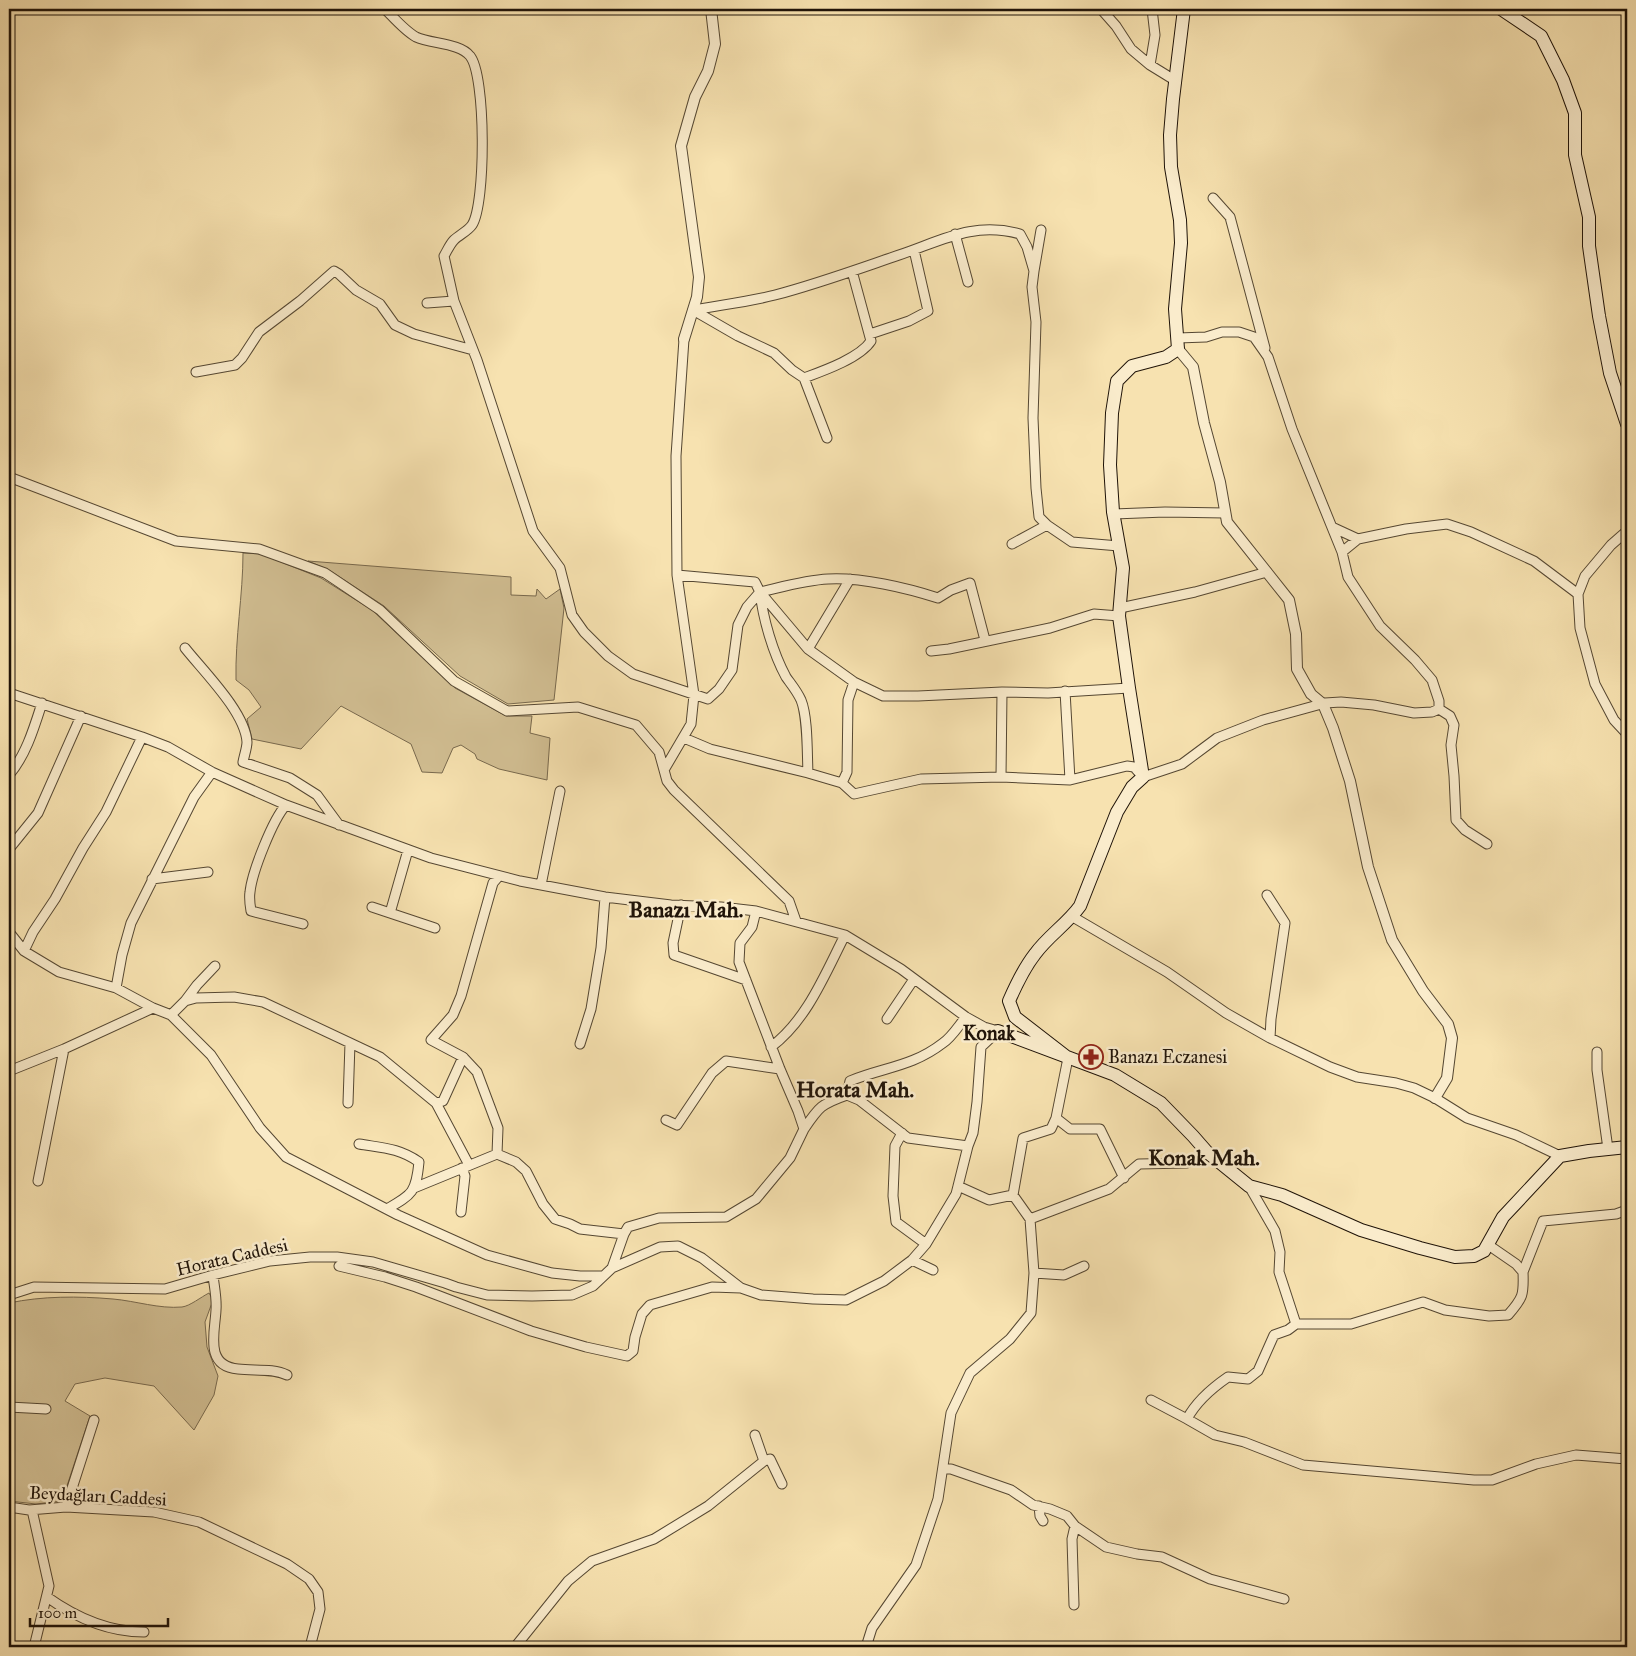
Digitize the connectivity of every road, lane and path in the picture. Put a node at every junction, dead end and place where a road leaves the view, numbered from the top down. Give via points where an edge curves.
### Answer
1 (385, 9) edge
2 (711, 9) edge
3 (1101, 9) edge
4 (1152, 9) edge
5 (1184, 9) edge
6 (1501, 9) edge
7 (1150, 65) junction
8 (1176, 81) junction
9 (1213, 198) dead end
10 (1042, 230) dead end
11 (955, 234) junction
12 (914, 250) junction
13 (852, 271) junction
14 (1034, 271) junction
15 (968, 282) dead end
16 (454, 301) junction
17 (427, 303) dead end
18 (692, 310) junction
19 (870, 334) junction
20 (684, 340) joint
21 (1178, 344) junction
22 (473, 350) junction
23 (1267, 356) junction
24 (196, 372) dead end
25 (804, 378) junction
26 (1627, 424) edge
27 (827, 438) dead end
28 (9, 477) edge
29 (1225, 513) junction
30 (1114, 514) junction
31 (1048, 525) junction
32 (1332, 527) junction
33 (1627, 531) edge
34 (1358, 540) junction
35 (1012, 544) dead end
36 (1119, 546) junction
37 (1342, 552) junction
38 (1267, 572) junction
39 (677, 575) junction
40 (850, 579) junction
41 (760, 592) junction
42 (1578, 594) junction
43 (1120, 612) junction
44 (985, 640) junction
45 (185, 648) dead end
46 (808, 649) junction
47 (931, 651) dead end
48 (854, 682) junction
49 (1129, 688) junction
50 (1065, 691) junction
51 (9, 692) edge
52 (1002, 692) junction
53 (694, 695) junction
54 (42, 703) junction
55 (1323, 704) junction
56 (1439, 709) junction
57 (81, 716) junction
58 (1627, 734) edge
59 (142, 737) junction
60 (684, 738) junction
61 (664, 770) junction
62 (212, 772) junction
63 (808, 773) junction
64 (9, 775) edge
65 (1001, 777) junction
66 (1143, 777) junction
67 (1070, 780) junction
68 (842, 783) junction
69 (560, 790) dead end
70 (286, 805) junction
71 (339, 825) junction
72 (1487, 844) dead end
73 (9, 849) edge
74 (408, 850) junction
75 (208, 872) dead end
76 (499, 876) junction
77 (152, 879) junction
78 (541, 885) junction
79 (1267, 895) dead end
80 (605, 896) junction
81 (681, 905) junction
82 (372, 907) dead end
83 (756, 911) junction
84 (390, 913) junction
85 (1073, 917) junction
86 (796, 921) junction
87 (303, 924) dead end
88 (435, 928) dead end
89 (9, 932) edge
90 (845, 935) junction
91 (24, 951) junction
92 (215, 966) dead end
93 (914, 979) junction
94 (746, 980) junction
95 (116, 988) junction
96 (186, 1001) junction
97 (153, 1008) junction
98 (171, 1015) junction
99 (966, 1017) junction
100 (887, 1019) dead end
101 (984, 1027) junction
102 (998, 1031) junction
103 (1270, 1038) junction
104 (350, 1043) junction
105 (580, 1044) dead end
106 (771, 1047) junction
107 (981, 1047) junction
108 (64, 1049) junction
109 (1597, 1052) dead end
110 (463, 1057) junction
111 (1068, 1058) junction
112 (780, 1069) junction
113 (9, 1071) edge
114 (847, 1095) junction
115 (1436, 1098) junction
116 (348, 1103) dead end
117 (436, 1103) junction
118 (1056, 1118) junction
119 (666, 1120) dead end
120 (804, 1129) junction
121 (902, 1133) junction
122 (359, 1144) dead end
123 (968, 1146) junction
124 (1627, 1147) edge
125 (1608, 1149) junction
126 (1207, 1152) junction
127 (498, 1154) junction
128 (1560, 1156) junction
129 (466, 1166) junction
130 (1124, 1178) junction
131 (38, 1181) dead end
132 (958, 1186) junction
133 (1250, 1186) junction
134 (414, 1188) junction
135 (1013, 1196) junction
136 (387, 1209) junction
137 (1627, 1210) edge
138 (461, 1212) dead end
139 (1030, 1219) junction
140 (624, 1234) junction
141 (926, 1244) junction
142 (1487, 1244) junction
143 (912, 1260) junction
144 (339, 1266) dead end
145 (1084, 1266) dead end
146 (612, 1268) junction
147 (933, 1270) dead end
148 (1034, 1272) junction
149 (1523, 1272) junction
150 (213, 1275) junction
151 (602, 1276) junction
152 (741, 1288) junction
153 (9, 1295) edge
154 (1296, 1324) junction
155 (287, 1376) dead end
156 (1151, 1400) dead end
157 (9, 1407) edge
158 (46, 1409) dead end
159 (1187, 1419) junction
160 (94, 1420) dead end
161 (755, 1435) dead end
162 (1627, 1459) edge
163 (764, 1461) junction
164 (943, 1469) junction
165 (782, 1484) dead end
166 (1039, 1506) junction
167 (9, 1507) edge
168 (66, 1507) junction
169 (32, 1510) junction
170 (1043, 1521) dead end
171 (1076, 1526) junction
172 (47, 1597) junction
173 (1284, 1599) dead end
174 (1074, 1605) dead end
175 (144, 1632) dead end
176 (34, 1647) edge
177 (310, 1647) edge
178 (515, 1647) edge
179 (866, 1647) edge

1 - 16 street via 416,37 462,49 470,55 476,68 482,123 479,203 472,225 453,241 444,256
2 - 18 street via 715,44 708,71 694,97 681,146 700,276
3 - 7 street via 1131,49
4 - 7 street via 1155,35
5 - 8 main road
6 - 26 main road via 1541,36 1575,113 1575,155 1589,218 1589,246 1599,316 1610,373
7 - 8 street
8 - 21 main road via 1170,135 1181,243 1175,309
9 - 23 street via 1230,218
10 - 14 street
11 - 12 street
11 - 14 street via 990,230 1020,234
11 - 15 street
12 - 13 street
12 - 19 street via 928,311 910,321
13 - 18 street via 774,295
13 - 19 street
14 - 31 street via 1036,488 1039,517
16 - 17 street
16 - 22 street
18 - 20 street
18 - 25 street via 774,353
19 - 25 street via 871,341 867,347 836,366
20 - 39 street via 676,456
21 - 23 street via 1222,332 1239,332 1254,337
21 - 29 street via 1193,367
21 - 30 main road via 1166,357 1132,366 1117,381 1110,465
22 - 24 street via 414,334 394,325 380,304 356,290 334,271 259,332 235,365
22 - 53 street via 534,531 560,568 572,615 608,656 634,674
23 - 32 street via 1292,429
25 - 27 street
28 - 61 street via 176,541 259,549 325,572 380,610 454,681 508,711 578,707 636,725 659,752
29 - 30 street
29 - 38 street via 1227,522
30 - 36 main road
31 - 35 street
31 - 36 street via 1072,542
32 - 34 street
32 - 37 street
33 - 42 street via 1585,576
34 - 37 street
34 - 42 street via 1446,524 1534,561
36 - 43 main road via 1123,568
37 - 56 street via 1348,577 1380,626 1432,680 1440,701
38 - 43 street
38 - 55 street via 1289,600 1296,634 1297,669 1310,694
39 - 41 street via 755,582
39 - 53 street
40 - 41 street via 826,579
40 - 44 street via 938,598 970,583
40 - 46 street
41 - 46 street
41 - 53 street via 738,625 732,670 720,689 708,699
41 - 63 street via 762,610 776,654 801,700
42 - 58 street via 1580,628 1595,684 1614,720
43 - 44 street via 1094,614 1050,628
43 - 49 main road
44 - 47 street
45 - 71 street via 241,720 247,743 243,762 290,778 317,795
46 - 48 street
48 - 52 street via 884,696
48 - 68 street via 848,700 848,772
49 - 50 street
49 - 66 main road
50 - 52 street
50 - 67 street
51 - 54 street
52 - 65 street
53 - 60 street via 691,724
54 - 57 street
54 - 64 street via 30,736
55 - 56 street via 1366,704 1414,713
55 - 66 street via 1263,720 1217,738 1182,764
55 - 115 street via 1350,781 1368,867 1392,940 1448,1024 1452,1038 1447,1078
56 - 72 street via 1450,716 1454,725 1451,745 1456,820
57 - 59 street
57 - 73 street via 38,813
59 - 62 street via 168,747
59 - 91 street via 106,812
60 - 61 street
60 - 63 street via 710,749
61 - 86 street via 667,782 674,790 789,901
62 - 70 street
62 - 77 street via 194,798
63 - 68 street
65 - 67 street
65 - 68 street via 921,779 854,794
66 - 67 street via 1134,767 1127,766
66 - 85 main road via 1132,787 1117,812
69 - 78 street
70 - 71 street
70 - 87 street via 279,813 257,865 250,891 251,912
71 - 74 street
74 - 76 street
74 - 84 street
75 - 77 street
76 - 78 street
76 - 110 street via 493,883 461,996 453,1015 431,1040
77 - 95 street via 131,923
78 - 80 street
79 - 103 street via 1285,922
80 - 81 street
80 - 105 street via 591,1009
81 - 83 street
81 - 94 street via 673,943 674,954
82 - 84 street
83 - 86 street
83 - 94 street via 752,927 740,943 739,962
84 - 88 street
85 - 103 street
85 - 111 main road via 1035,954 1009,1001 1015,1017
86 - 90 street
89 - 91 street
90 - 93 street
90 - 106 street via 810,1002 786,1036
91 - 95 street via 59,972
92 - 96 street
93 - 99 street
93 - 100 street
94 - 106 street
95 - 97 street
96 - 98 street
96 - 104 street via 234,997 263,1002
97 - 98 street
97 - 108 street
98 - 136 street via 211,1055 260,1128 286,1158
99 - 101 street
99 - 114 street via 945,1042 916,1061 850,1081
101 - 102 street
101 - 107 street
102 - 107 street
102 - 111 main road
103 - 115 street via 1357,1077 1396,1083
104 - 116 street
104 - 117 street via 380,1057
106 - 112 street
107 - 123 street via 973,1133
108 - 113 street
108 - 131 street
109 - 125 street
110 - 117 street via 443,1101
110 - 127 street via 477,1072 498,1128
111 - 118 street
111 - 126 main road via 1115,1075 1160,1103
112 - 119 street via 726,1061 712,1073 677,1125
112 - 120 street
114 - 120 street via 827,1102
114 - 121 street via 859,1100
115 - 128 street via 1467,1118 1516,1135
117 - 129 street
118 - 130 street via 1070,1129 1100,1128
118 - 135 street via 1050,1129 1022,1138
120 - 140 street via 790,1158 756,1199 726,1217 659,1218 628,1227
121 - 123 street via 908,1138
121 - 141 street via 895,1146 893,1196 896,1222
122 - 134 street via 407,1153 419,1162
123 - 132 street
124 - 125 main road
125 - 128 main road
126 - 130 street via 1187,1163 1139,1164
126 - 133 main road
127 - 129 street
127 - 140 street via 516,1162 526,1171 543,1204 555,1219 580,1229
128 - 142 main road via 1503,1217
129 - 134 street
129 - 138 street
130 - 139 street via 1109,1189
132 - 135 street via 989,1200
132 - 141 street
133 - 142 main road via 1282,1195 1361,1230 1455,1257 1474,1256 1484,1251
133 - 154 street via 1275,1231 1280,1252 1279,1272
134 - 136 street via 407,1198
135 - 139 street
136 - 151 street via 487,1255 552,1273
137 - 149 street via 1616,1214 1543,1221
139 - 148 street
140 - 146 street
141 - 143 street
142 - 149 street
143 - 147 street
143 - 152 street via 884,1281 846,1300 761,1295
144 - 152 street via 416,1287 531,1331 627,1356 632,1351 642,1314 650,1305 712,1287
145 - 148 street via 1064,1275
146 - 151 street, Horata Caddesi
146 - 152 street, Horata Caddesi via 660,1247 678,1246 702,1258
148 - 164 street via 1031,1313 1010,1339 970,1372 951,1413
149 - 154 street via 1522,1300 1508,1315 1489,1316 1445,1310 1423,1302 1350,1324
150 - 151 street, Horata Caddesi via 270,1261 337,1257 373,1262 487,1295 532,1296 572,1295 593,1286
150 - 153 street, Horata Caddesi via 165,1289 34,1287
150 - 155 street via 216,1309 212,1335 218,1361 234,1369 272,1371
154 - 159 street via 1274,1335 1258,1371 1248,1379 1228,1377 1192,1409
156 - 159 street
157 - 158 street
159 - 162 street via 1215,1435 1244,1442 1303,1465 1492,1480 1536,1464 1576,1455
160 - 168 street
161 - 163 street
163 - 165 street via 770,1459
163 - 178 street via 708,1506 654,1539 592,1560 568,1580
164 - 166 street via 1011,1490
164 - 179 street via 938,1499 916,1565 872,1628
166 - 170 street
166 - 171 street via 1066,1516
167 - 169 street, Beydağları Caddesi
168 - 169 street, Beydağları Caddesi
168 - 177 street, Beydağları Caddesi via 154,1512 200,1522 287,1564 309,1579 318,1592 320,1609
169 - 172 street via 49,1586
171 - 173 street via 1106,1547 1162,1557 1210,1579
171 - 174 street via 1072,1539
172 - 175 street via 86,1620
172 - 176 street

